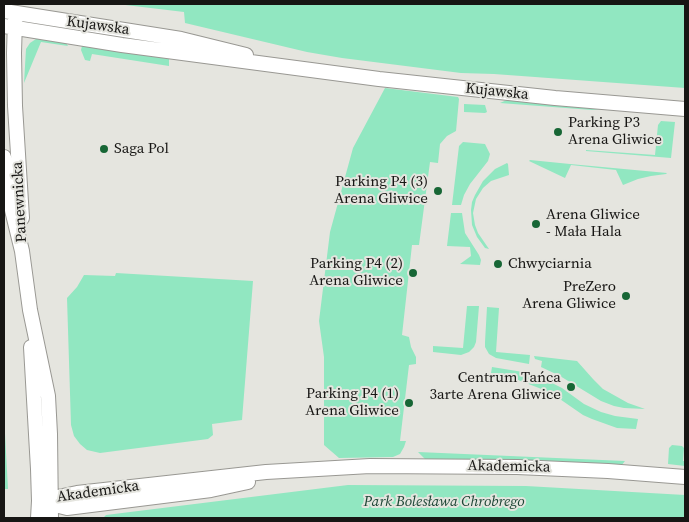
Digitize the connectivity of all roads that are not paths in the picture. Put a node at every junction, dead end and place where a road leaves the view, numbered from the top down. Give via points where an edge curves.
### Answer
1 (10, 9) edge
2 (48, 26) junction
3 (9, 27) edge
4 (14, 53) junction
5 (685, 109) edge
6 (4, 157) edge
7 (22, 251) junction
8 (30, 310) junction
9 (303, 469) junction
10 (685, 477) edge
11 (51, 478) junction
12 (77, 493) junction
13 (47, 501) junction
14 (67, 508) junction
15 (38, 518) edge
16 (51, 518) edge
17 (56, 518) edge

1 - 2 street via 25,7
1 - 3 street, Panewnicka
2 - 3 street, Kujawska
2 - 4 street via 26,36
2 - 5 street, Kujawska via 122,45 309,71
3 - 4 street, Panewnicka
4 - 7 street, Panewnicka
6 - 7 street, Panewnicka
7 - 8 street, Panewnicka
8 - 11 street, Panewnicka via 48,396
8 - 13 street, Panewnicka via 36,428
9 - 10 street, Akademicka via 499,467
9 - 12 street, Akademicka
9 - 14 street, Akademicka via 211,490
11 - 12 street via 57,487
11 - 13 street, Panewnicka
12 - 13 street, Akademicka
13 - 14 street, Akademicka
13 - 15 street, Panewnicka
13 - 16 street, Panewnicka
14 - 17 street

